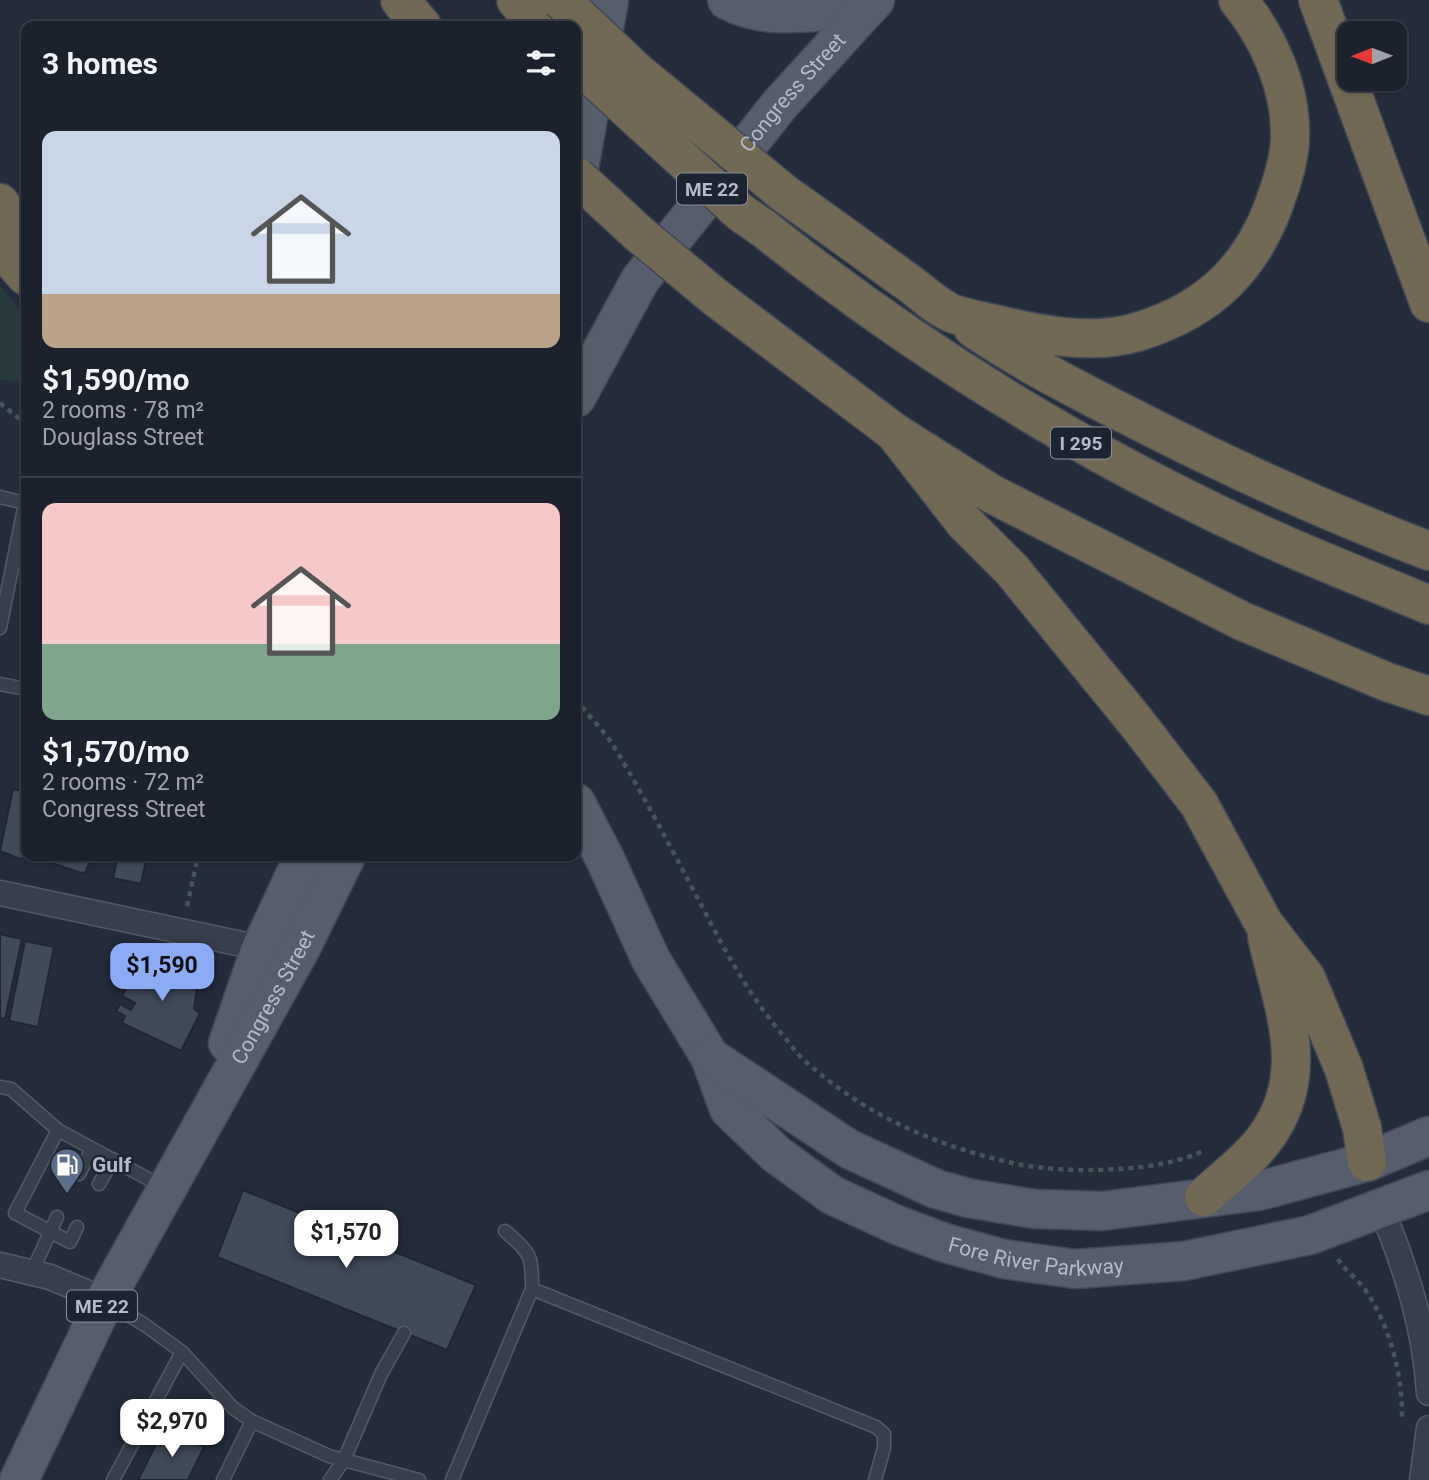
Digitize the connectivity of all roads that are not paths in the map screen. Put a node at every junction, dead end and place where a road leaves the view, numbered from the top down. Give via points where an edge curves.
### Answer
1 (400, 0) edge
2 (516, 0) edge
3 (561, 0) edge
4 (727, 0) edge
5 (1238, 0) edge
6 (1318, 0) edge
7 (609, 4) edge
8 (871, 4) edge
9 (418, 21) edge
10 (535, 21) edge
11 (581, 67) edge
12 (581, 158) edge
13 (581, 181) edge
14 (0, 203) edge
15 (21, 234) edge
16 (0, 247) edge
17 (21, 270) edge
18 (1429, 303) edge
19 (952, 314) junction
20 (581, 389) edge
21 (894, 432) junction
22 (0, 497) edge
23 (21, 503) edge
24 (21, 528) edge
25 (1429, 551) edge
26 (1429, 604) edge
27 (0, 628) edge
28 (0, 684) edge
29 (21, 688) edge
30 (1429, 696) edge
31 (581, 818) edge
32 (302, 861) edge
33 (344, 861) edge
34 (0, 893) edge
35 (1264, 924) junction
36 (261, 947) junction
37 (710, 1057) junction
38 (0, 1087) edge
39 (58, 1130) junction
40 (1429, 1136) edge
41 (196, 1138) junction
42 (92, 1149) junction
43 (113, 1159) junction
44 (1367, 1162) junction
45 (79, 1174) dead end
46 (99, 1184) dead end
47 (167, 1189) junction
48 (1429, 1190) edge
49 (1204, 1197) junction
50 (1381, 1208) junction
51 (57, 1217) dead end
52 (77, 1227) dead end
53 (50, 1231) junction
54 (505, 1231) dead end
55 (0, 1265) edge
56 (32, 1272) junction
57 (531, 1289) junction
58 (105, 1300) junction
59 (404, 1332) dead end
60 (182, 1352) junction
61 (1429, 1393) edge
62 (252, 1420) junction
63 (1429, 1428) edge
64 (344, 1460) junction
65 (19, 1480) edge
66 (113, 1480) edge
67 (223, 1480) edge
68 (330, 1480) edge
69 (419, 1480) edge
70 (452, 1480) edge
71 (875, 1480) edge
72 (1422, 1480) edge

1 - 9 highway
2 - 10 highway
3 - 19 highway, bridge via 637,72 785,194
4 - 8 main road via 743,9 779,14
5 - 19 highway via 1268,45 1285,91 1290,130 1286,170 1249,258 1216,292 1169,321 1135,333 1099,338 1060,336
6 - 18 highway
7 - 12 main road
8 - 20 main road, Congress Street / ME 22 via 780,103 640,280
11 - 26 highway, I 295, bridge via 741,212 934,353 1106,457 1258,533
13 - 21 highway, bridge via 715,297
14 - 15 highway
16 - 17 highway
19 - 25 highway via 1003,348 1158,431 1277,489
21 - 30 highway via 992,494 1242,621
21 - 35 highway via 965,523 1012,570 1199,804
22 - 23 lane
24 - 27 lane
28 - 29 lane
31 - 37 main road, Fore River Parkway via 651,960
32 - 36 main road, Congress Street
33 - 41 main road, Congress Street / ME 22
34 - 36 street
35 - 44 highway via 1306,978 1344,1069
35 - 49 highway via 1292,1044 1291,1078 1278,1120 1261,1143
36 - 41 main road, Congress Street
37 - 49 main road, Fore River Parkway via 849,1149 936,1189 1034,1209 1103,1211
37 - 50 main road, Fore River Parkway via 729,1109 776,1154 832,1195 909,1230 1004,1259 1075,1269 1184,1261 1310,1236
38 - 39 lane via 11,1089
39 - 42 lane
39 - 53 lane via 15,1213
40 - 44 main road, Fore River Parkway
41 - 47 main road, Congress Street / ME 22
42 - 43 lane
42 - 45 lane
43 - 46 lane
43 - 47 lane
44 - 49 main road, Fore River Parkway via 1259,1191
44 - 50 main road
47 - 58 main road, Congress Street / ME 22
48 - 50 main road, Fore River Parkway
50 - 61 street via 1418,1315
51 - 53 lane
52 - 53 lane via 70,1242
53 - 56 lane
54 - 57 lane via 529,1252
55 - 56 street
56 - 58 street
57 - 70 lane
57 - 71 lane via 876,1427 884,1434 884,1448
58 - 60 lane
58 - 65 main road, Congress Street / ME 22
59 - 64 lane
60 - 62 lane via 233,1408
60 - 66 lane
62 - 64 lane
62 - 67 lane
63 - 72 street
64 - 68 lane
64 - 69 lane

